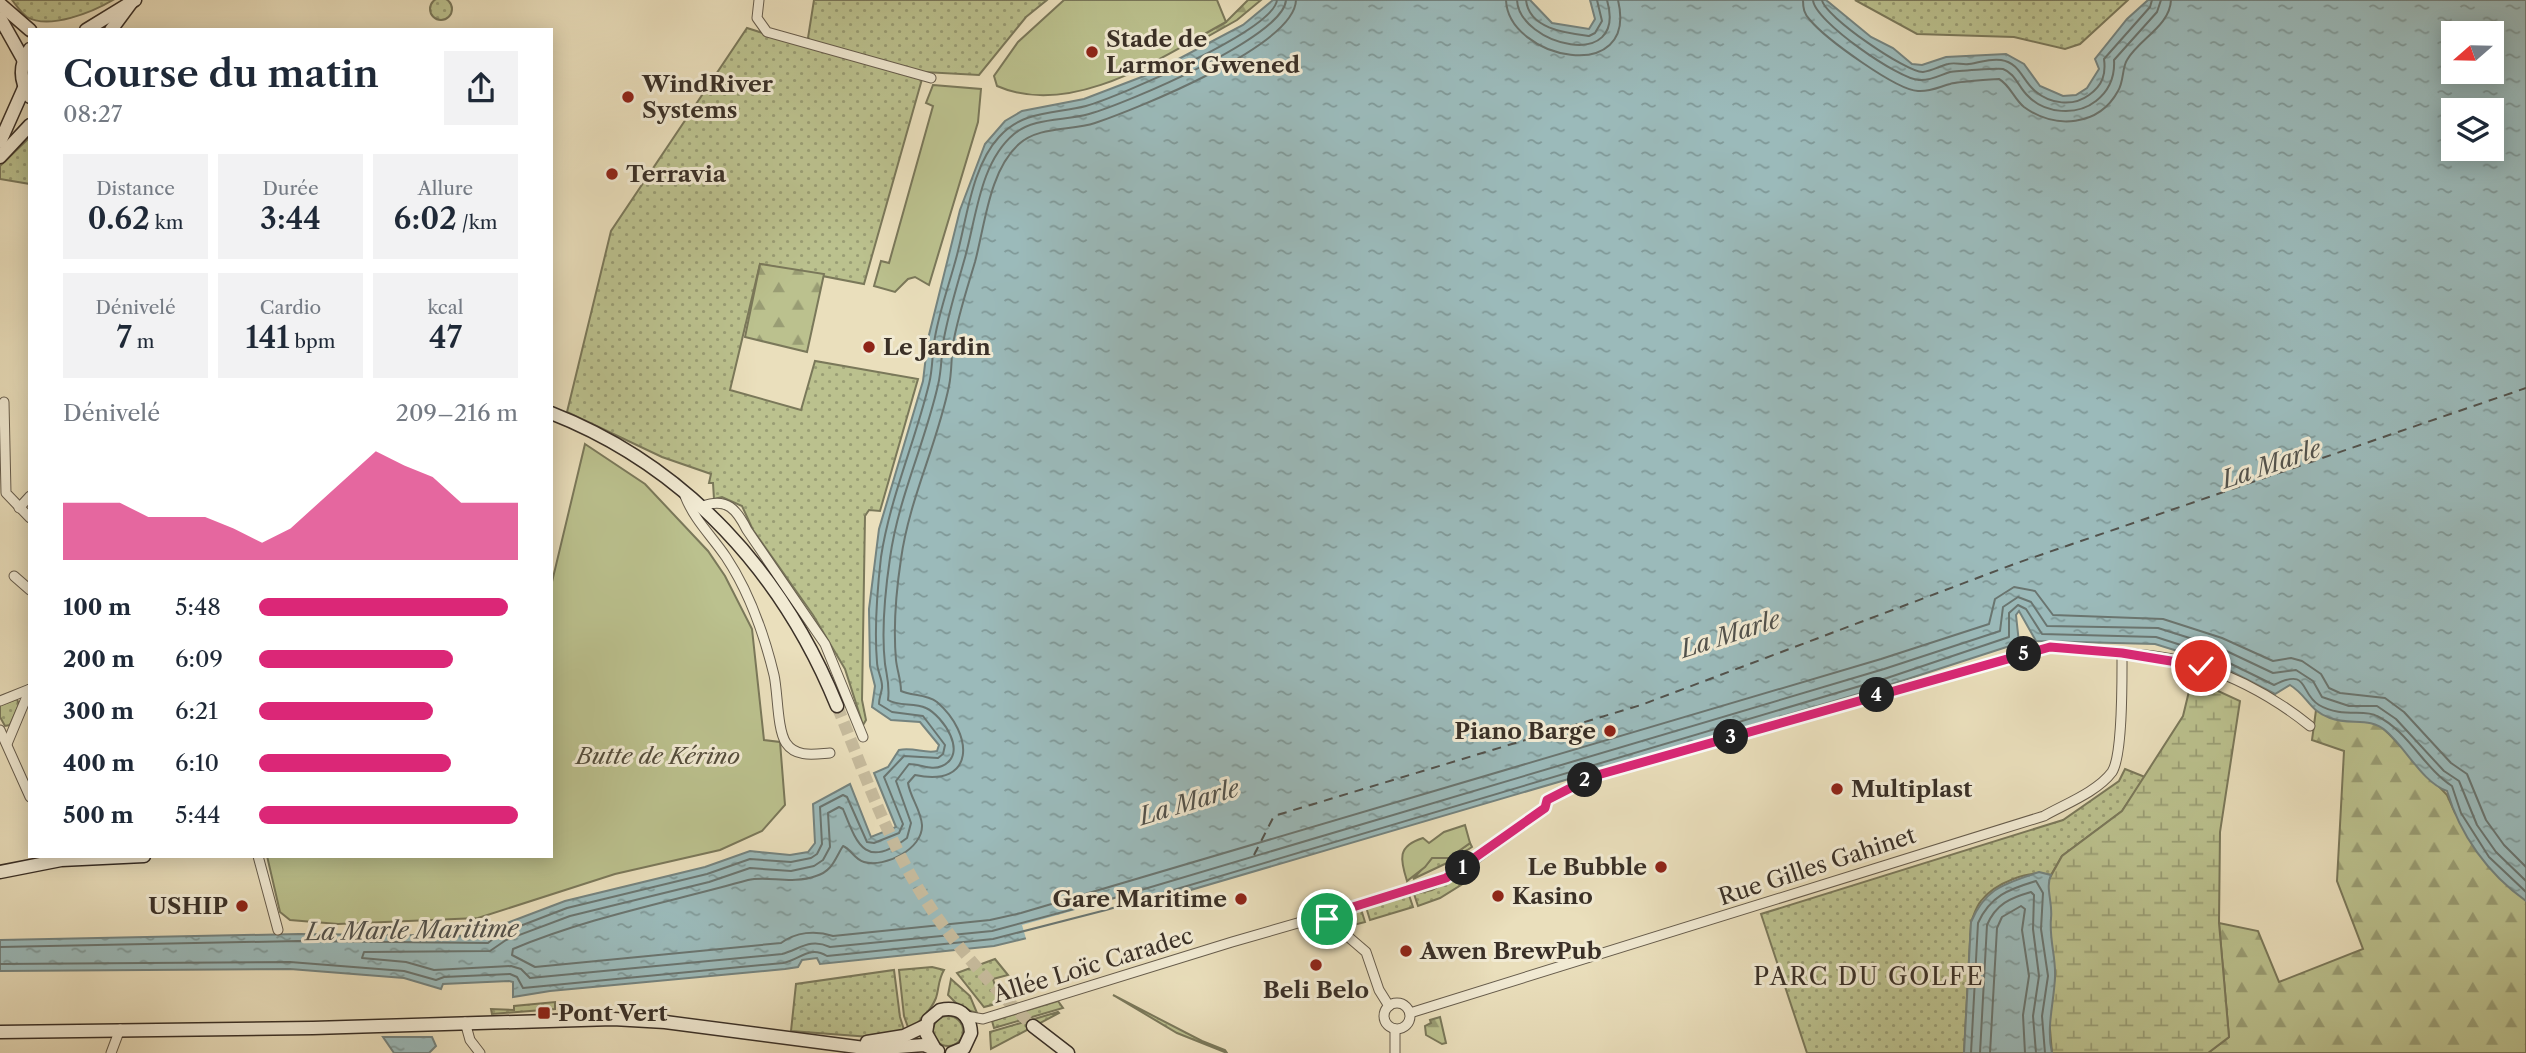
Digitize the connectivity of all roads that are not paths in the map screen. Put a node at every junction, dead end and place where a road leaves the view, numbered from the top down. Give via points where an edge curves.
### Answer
1 (759, 0) edge
2 (133, 1) edge
3 (0, 4) edge
4 (0, 18) edge
5 (28, 28) edge
6 (89, 28) edge
7 (113, 28) edge
8 (27, 54) edge
9 (931, 79) dead end
10 (27, 92) edge
11 (28, 127) edge
12 (0, 142) edge
13 (0, 157) edge
14 (4, 402) dead end
15 (553, 414) edge
16 (683, 489) junction
17 (28, 498) edge
18 (703, 506) junction
19 (19, 508) junction
20 (28, 516) edge
21 (14, 576) dead end
22 (28, 587) edge
23 (2122, 653) junction
24 (28, 690) edge
25 (28, 694) edge
26 (0, 701) edge
27 (837, 706) tunnel mouth
28 (2311, 726) dead end
29 (0, 730) edge
30 (863, 737) dead end
31 (7, 744) junction
32 (830, 753) dead end
33 (28, 792) edge
34 (53, 858) edge
35 (259, 858) edge
36 (0, 872) edge
37 (1324, 916) junction
38 (278, 930) dead end
39 (1389, 1006) junction
40 (1410, 1013) junction
41 (966, 1016) junction
42 (983, 1019) junction
43 (465, 1022) junction
44 (927, 1025) junction
45 (1033, 1026) tunnel mouth
46 (1395, 1029) junction
47 (120, 1030) junction
48 (0, 1032) edge
49 (834, 1042) junction
50 (970, 1043) edge
51 (872, 1051) edge
52 (945, 1052) edge
53 (111, 1053) edge
54 (480, 1053) edge
55 (1068, 1053) edge
56 (1395, 1053) edge

1 - 9 street via 757,18 767,32
2 - 6 main road
2 - 7 main road
3 - 5 main road
4 - 8 main road
8 - 10 main road via 21,73
10 - 12 main road
11 - 13 main road
14 - 19 street via 6,493
15 - 16 main road via 621,446
16 - 18 main road
16 - 32 street via 693,516 739,578 758,620 785,742 802,754
17 - 19 street
18 - 27 main road via 755,563 790,613
18 - 30 street via 720,503 738,513 825,644
19 - 20 street
21 - 22 street
23 - 28 street, Allée Loïc Caradec via 2201,666 2282,703
23 - 37 street, Allée Loïc Caradec via 2050,647 1594,776 1547,800 1545,808 1452,875
23 - 40 street, Rue Gilles Gahinet via 2113,771 2092,789 2044,816
24 - 26 street
25 - 31 street
29 - 31 street
31 - 33 street
34 - 36 main road
35 - 38 street
37 - 39 street via 1366,952
37 - 42 street, Allée Loïc Caradec
39 - 40 street via 1401,1004
39 - 46 street via 1385,1021
40 - 46 street via 1404,1027
41 - 42 street, Allée Loïc Caradec
41 - 44 main road via 945,1008 931,1016
41 - 50 main road
42 - 50 street, Allée Loïc Caradec
43 - 47 main road
43 - 49 main road via 613,1019
43 - 54 street
44 - 49 main road via 891,1040
44 - 52 main road via 928,1040
45 - 55 main road
46 - 56 street
47 - 48 main road
47 - 53 street
49 - 51 main road
50 - 52 main road
51 - 52 main road via 923,1045

